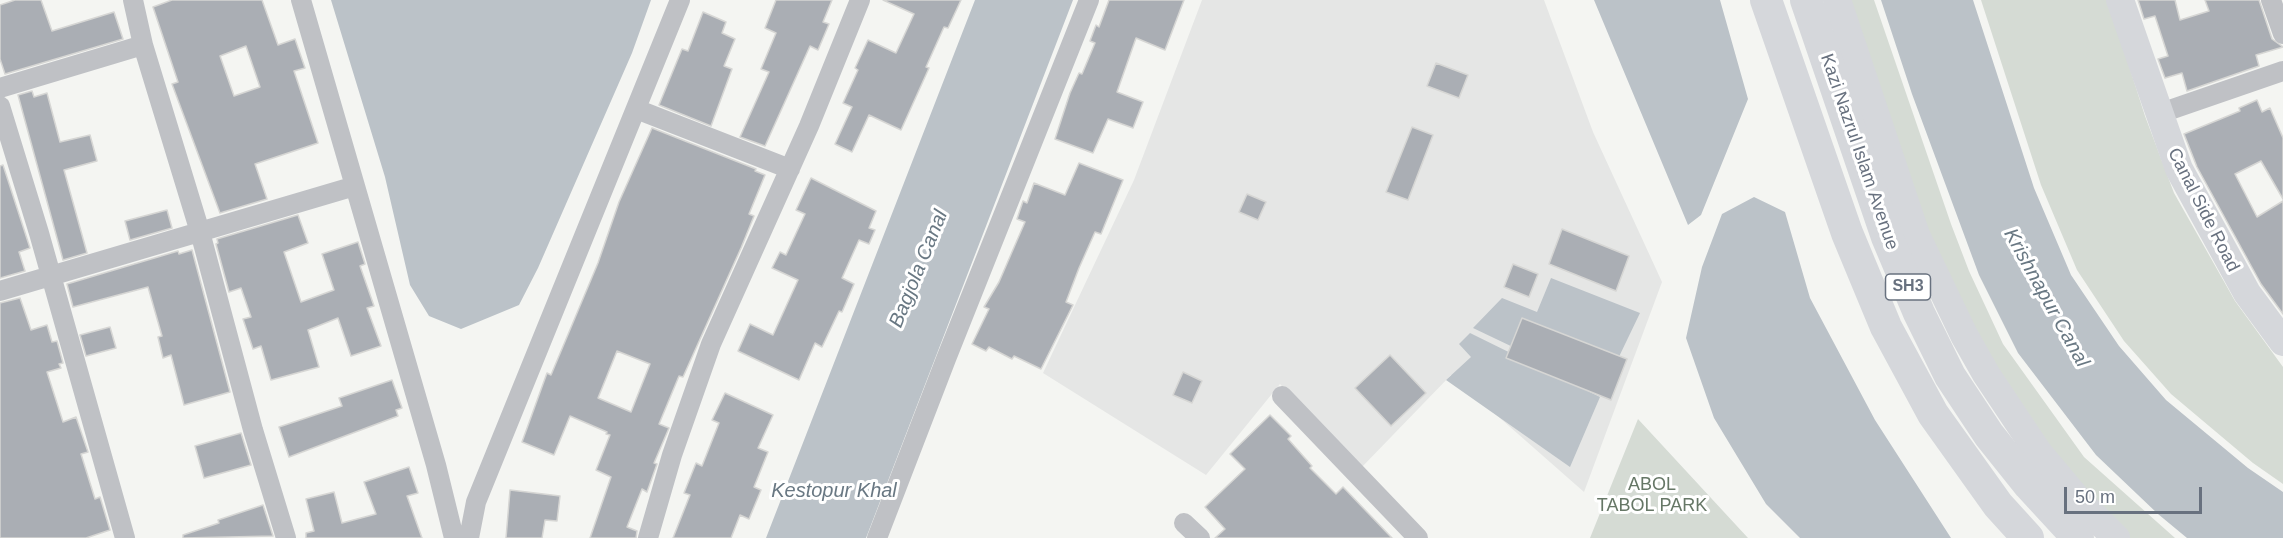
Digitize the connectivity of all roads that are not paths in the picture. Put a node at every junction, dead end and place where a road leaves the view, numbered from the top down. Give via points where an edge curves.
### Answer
1 (301, 0) edge
2 (680, 0) edge
3 (860, 0) edge
4 (1089, 0) edge
5 (1766, 0) edge
6 (1806, 0) edge
7 (1838, 0) edge
8 (2120, 0) edge
9 (2271, 0) edge
10 (138, 3) edge
11 (2283, 34) edge
12 (143, 45) junction
13 (2283, 71) edge
14 (0, 88) edge
15 (0, 106) edge
16 (636, 109) junction
17 (2158, 114) junction
18 (790, 169) junction
19 (355, 186) junction
20 (200, 232) junction
21 (51, 276) junction
22 (0, 291) edge
23 (2283, 342) edge
24 (1282, 396) dead end
25 (1184, 523) dead end
26 (124, 538) edge
27 (286, 538) edge
28 (454, 538) edge
29 (469, 538) edge
30 (648, 538) edge
31 (878, 538) edge
32 (1200, 538) edge
33 (1418, 538) edge
34 (2028, 538) edge
35 (2078, 538) edge
36 (2116, 538) edge

1 - 19 street
2 - 16 street
3 - 18 street
4 - 31 street
5 - 34 main road, Kazi Nazrul Islam Avenue / SH3 via 1847,233 1886,327 1933,414 1998,504
6 - 35 main road, Kazi Nazrul Islam Avenue / SH3 via 1887,237 1940,355 1989,435
7 - 36 street via 1916,235 1964,335 2038,452
8 - 17 street, Canal Side Road
9 - 11 street
10 - 12 street
12 - 14 street
12 - 20 street
13 - 17 street
15 - 21 street
16 - 18 street
16 - 29 street via 476,502
17 - 23 street, Canal Side Road via 2200,211 2247,293
18 - 30 street via 711,345
19 - 20 street
19 - 28 street
20 - 21 street
20 - 27 street
21 - 22 street
21 - 26 street
24 - 33 street
25 - 32 street

